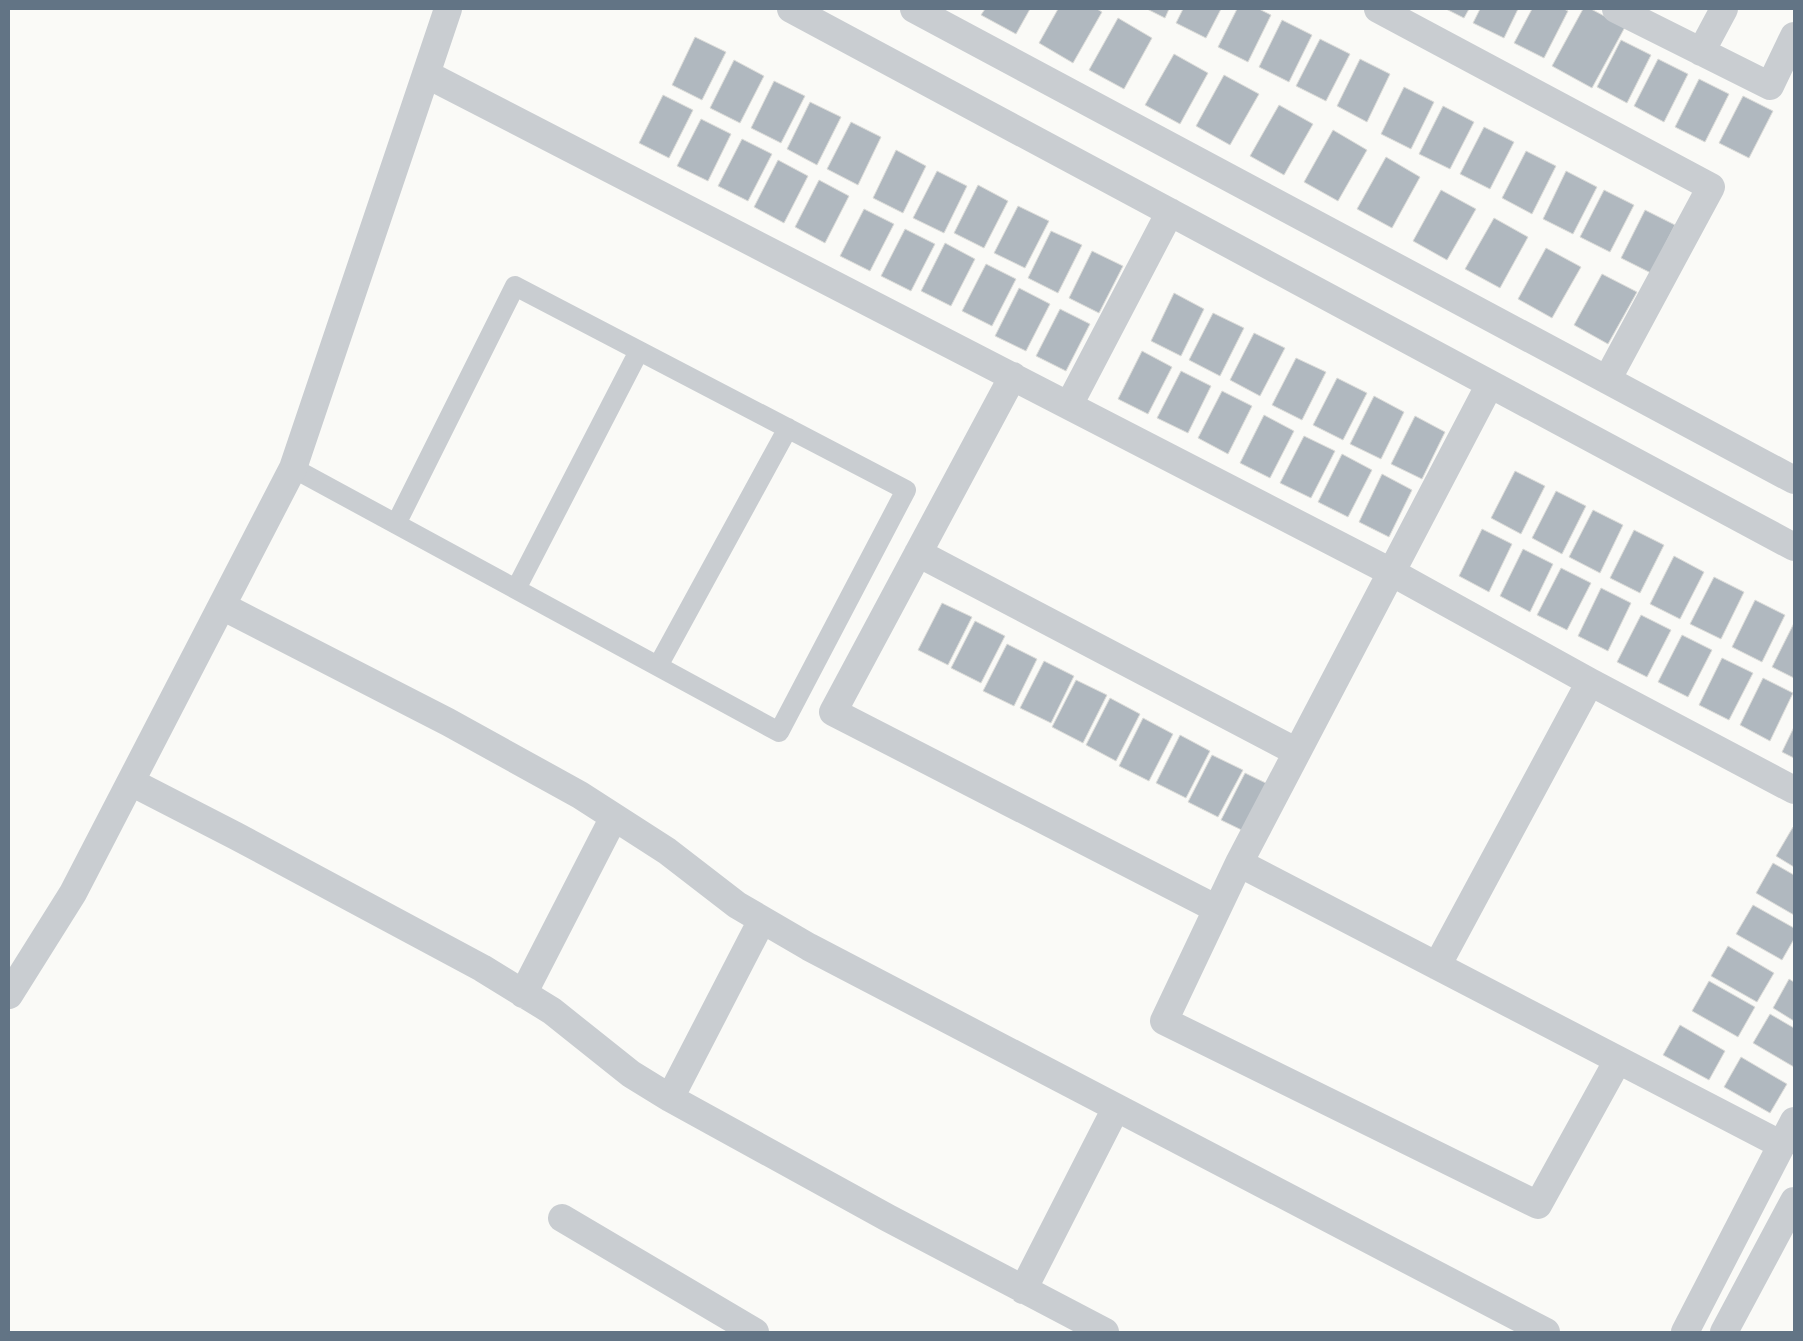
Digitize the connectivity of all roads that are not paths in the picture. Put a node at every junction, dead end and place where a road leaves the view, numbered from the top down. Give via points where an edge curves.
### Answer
1 (448, 9) edge
2 (791, 9) edge
3 (914, 9) edge
4 (1378, 9) edge
5 (1616, 9) edge
6 (1724, 9) edge
7 (1794, 36) edge
8 (1701, 52) junction
9 (426, 74) junction
10 (1170, 212) junction
11 (639, 351) junction
12 (1013, 376) junction
13 (1607, 380) junction
14 (1490, 384) junction
15 (1069, 405) junction
16 (788, 428) junction
17 (293, 468) junction
18 (1794, 480) edge
19 (396, 524) junction
20 (1794, 547) edge
21 (918, 553) junction
22 (1392, 572) junction
23 (516, 589) junction
24 (222, 606) junction
25 (658, 666) junction
26 (1590, 682) junction
27 (1297, 752) junction
28 (130, 782) junction
29 (1794, 790) edge
30 (614, 817) junction
31 (1239, 863) junction
32 (1217, 909) junction
33 (762, 920) junction
34 (1437, 966) junction
35 (523, 994) junction
36 (9, 995) edge
37 (1618, 1060) junction
38 (670, 1098) junction
39 (1116, 1108) junction
40 (1794, 1121) edge
41 (1782, 1145) junction
42 (1794, 1201) edge
43 (562, 1218) dead end
44 (1023, 1290) junction
45 (1729, 1330) edge
46 (755, 1332) edge
47 (1105, 1332) edge
48 (1546, 1332) edge
49 (1684, 1332) edge

1 - 9 street
2 - 10 street
3 - 13 street
4 - 13 street via 1711,188
5 - 8 street
6 - 8 street
7 - 8 street via 1770,86
9 - 12 street
9 - 17 street
10 - 14 street
10 - 15 street
11 - 16 lane
11 - 19 lane via 515,286
11 - 23 lane
12 - 15 street
12 - 21 street
13 - 18 street
14 - 20 street
14 - 22 street
15 - 22 street
16 - 25 lane
16 - 25 lane via 906,490 780,732
17 - 19 lane
17 - 24 street
19 - 23 lane
21 - 27 street
21 - 32 street via 832,712
22 - 26 street
22 - 27 street
23 - 25 lane
24 - 28 street
24 - 30 street via 448,722
26 - 29 street
26 - 34 street
27 - 31 street
28 - 35 street via 456,954
28 - 36 street via 73,893
30 - 33 street
30 - 35 street
31 - 32 street
31 - 34 street
32 - 37 street via 1164,1021 1538,1205
33 - 38 street
33 - 39 street
34 - 37 street
35 - 38 street via 552,1011 630,1074
37 - 41 street
38 - 44 street
39 - 44 street
39 - 48 street
40 - 41 street
41 - 49 street
42 - 45 street
43 - 46 street
44 - 47 street

